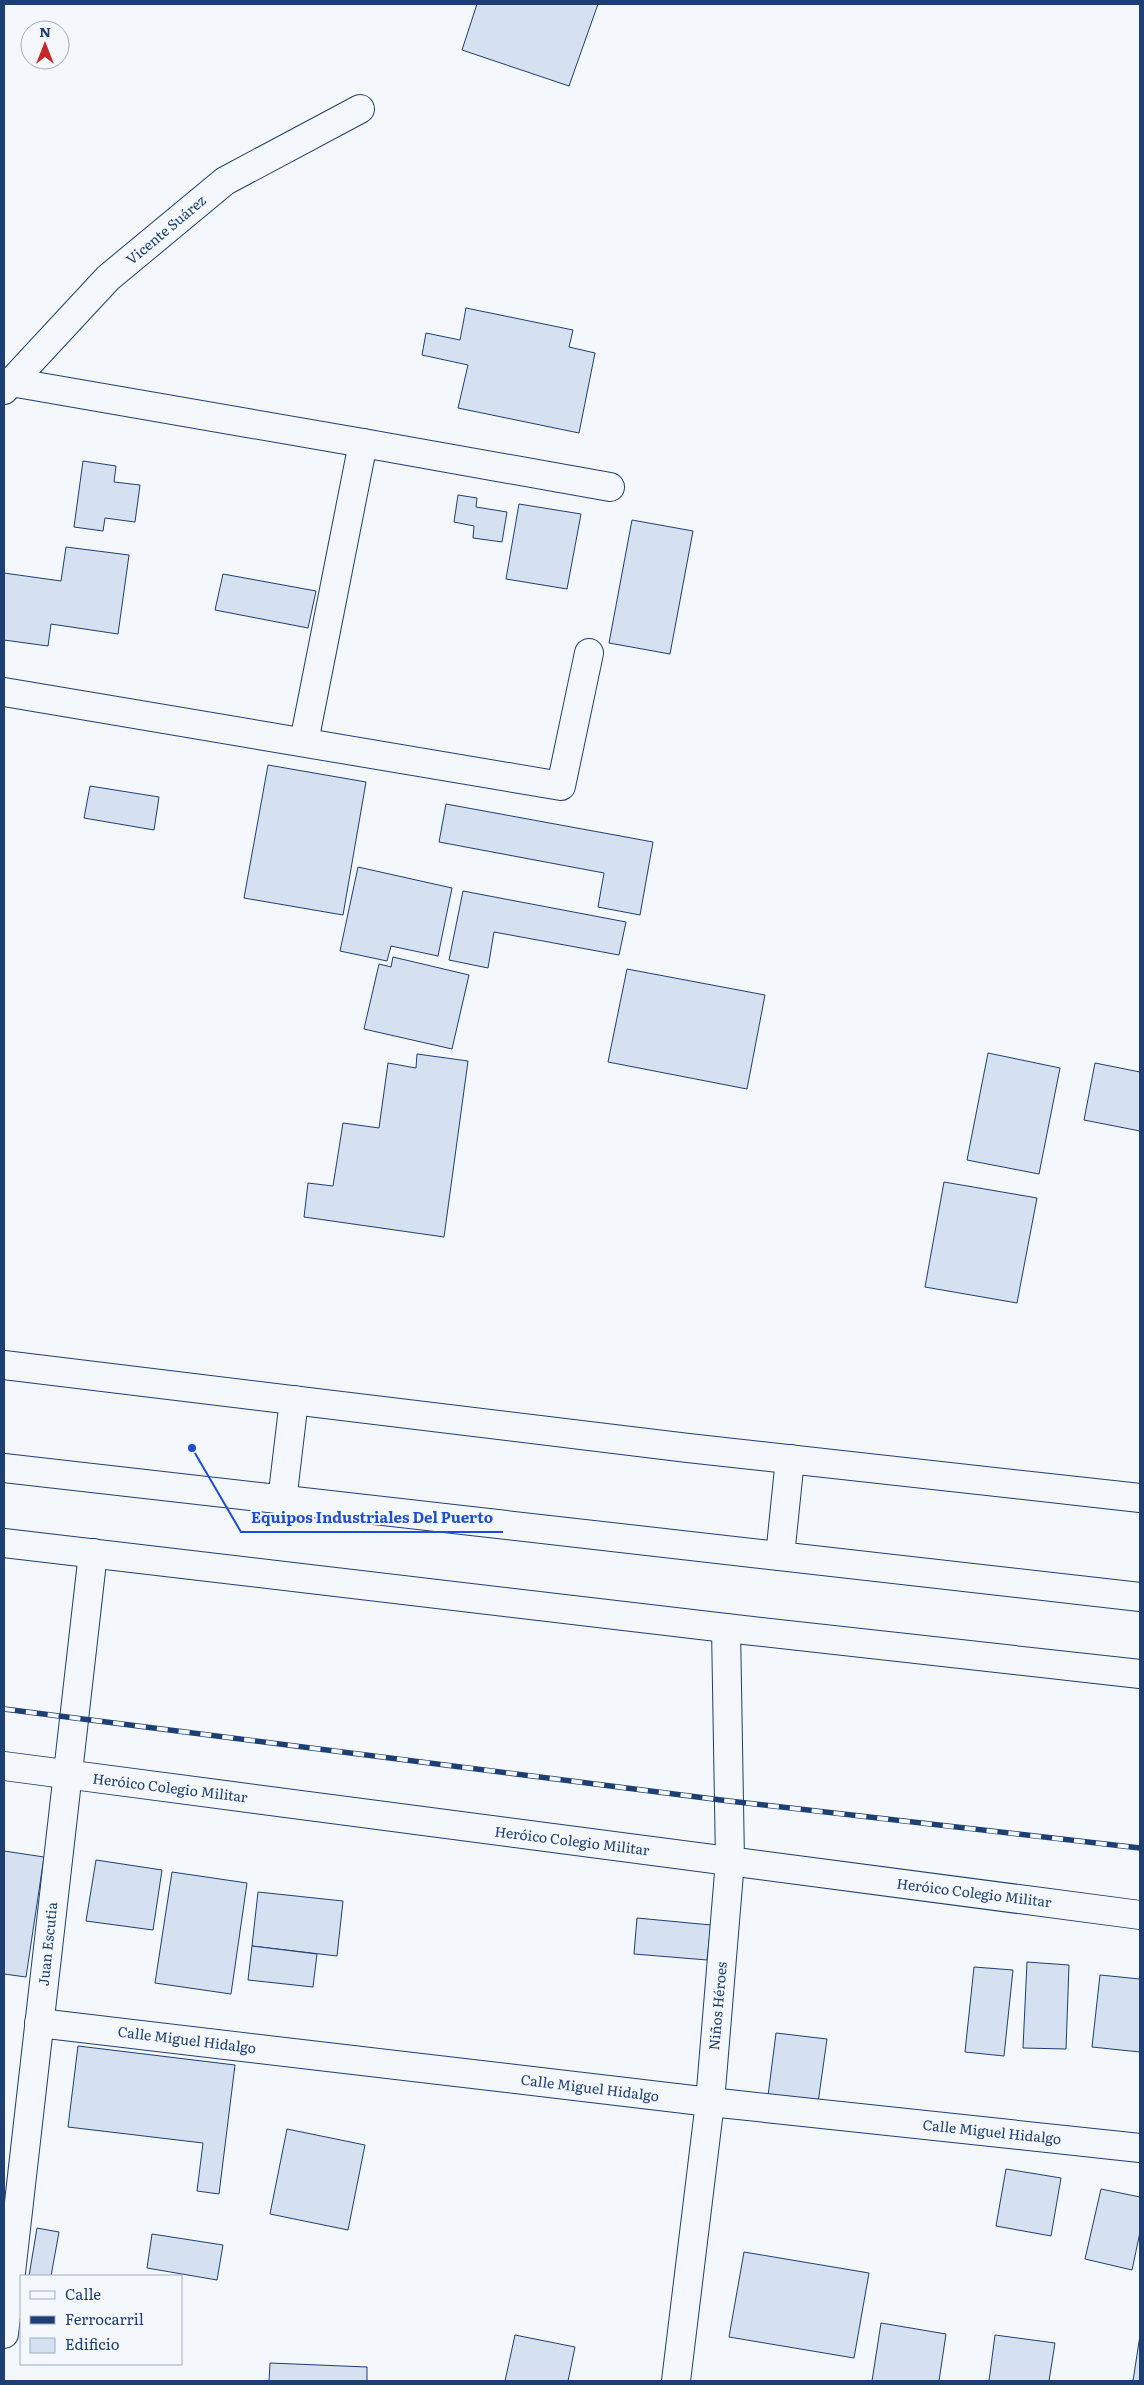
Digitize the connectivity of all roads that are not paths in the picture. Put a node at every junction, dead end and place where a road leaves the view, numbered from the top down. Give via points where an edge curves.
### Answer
1 (360, 109) dead end
2 (7, 386) edge
3 (363, 443) junction
4 (610, 487) dead end
5 (589, 653) dead end
6 (4, 692) edge
7 (304, 742) junction
8 (4, 1365) edge
9 (294, 1400) junction
10 (790, 1459) junction
11 (4, 1468) edge
12 (1140, 1498) edge
13 (282, 1500) junction
14 (4, 1543) edge
15 (93, 1554) junction
16 (780, 1556) junction
17 (1140, 1597) edge
18 (726, 1628) junction
19 (1140, 1674) edge
20 (4, 1766) edge
21 (66, 1774) junction
22 (730, 1861) junction
23 (1140, 1915) edge
24 (39, 2023) junction
25 (710, 2102) junction
26 (1140, 2148) edge
27 (4, 2334) edge
28 (676, 2381) edge

1 - 2 street, Vicente Suárez via 224,181 108,278
2 - 3 street
3 - 4 street
3 - 7 street
5 - 7 street via 561,786
6 - 7 street
8 - 9 street
9 - 10 street
9 - 13 street
10 - 12 street
10 - 16 street
11 - 13 street
13 - 16 street
14 - 15 street
15 - 18 street
15 - 21 street, Juan Escutia
16 - 17 street
18 - 19 street
18 - 22 street, Niños Héroes
20 - 21 street, Heróico Colegio Militar
21 - 22 street, Heróico Colegio Militar
21 - 24 street, Juan Escutia
22 - 23 street, Heróico Colegio Militar
22 - 25 street, Niños Héroes
24 - 25 street, Calle Miguel Hidalgo
24 - 27 street, Juan Escutia
25 - 26 street, Calle Miguel Hidalgo
25 - 28 street, Niños Héroes

